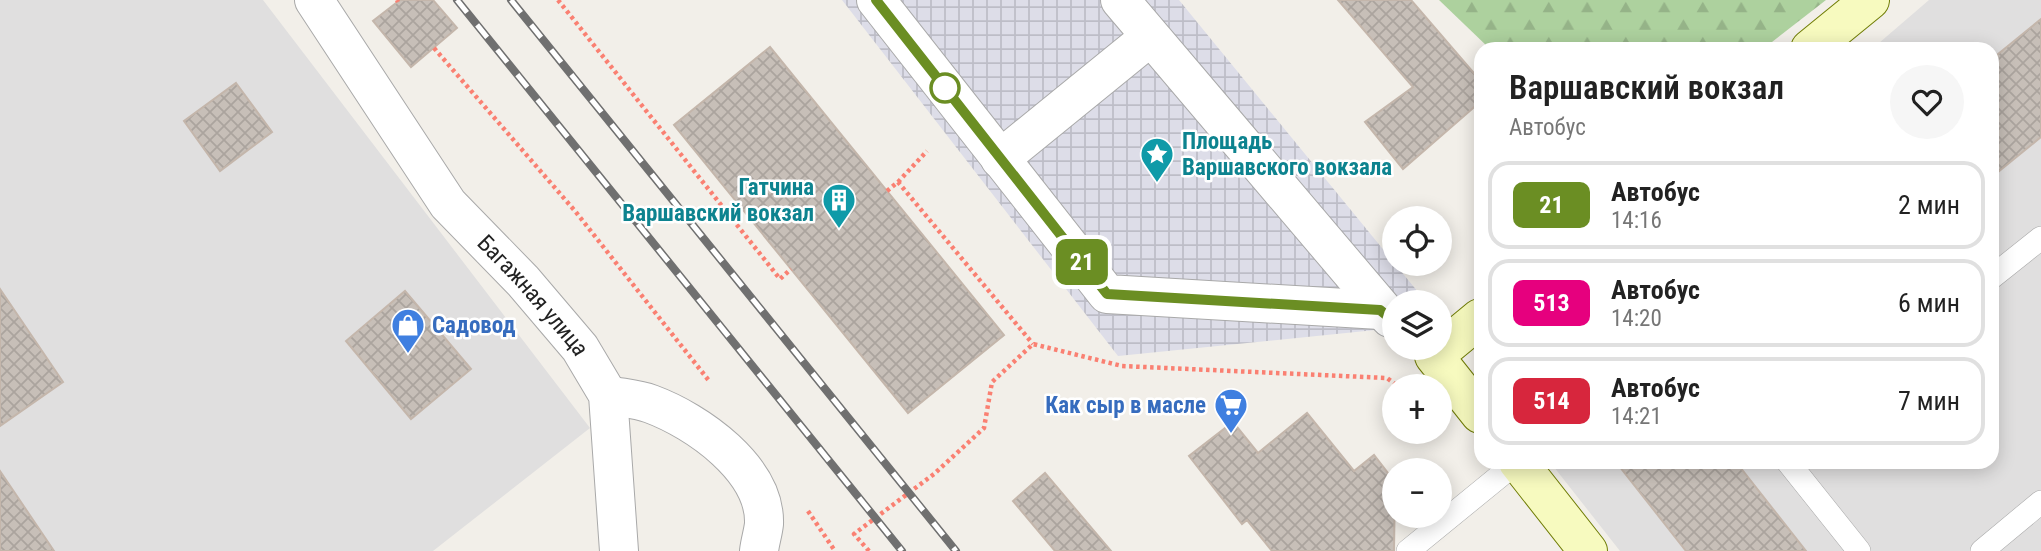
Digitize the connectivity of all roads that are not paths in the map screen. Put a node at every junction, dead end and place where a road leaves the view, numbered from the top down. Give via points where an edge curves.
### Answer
1 (314, 0) edge
2 (876, 0) edge
3 (1120, 0) edge
4 (1870, 0) edge
5 (1150, 37) junction
6 (1819, 42) edge
7 (1000, 159) junction
8 (2041, 238) edge
9 (1999, 271) edge
10 (1382, 309) edge
11 (1382, 316) edge
12 (1474, 322) edge
13 (1452, 337) edge
14 (1436, 360) edge
15 (608, 395) junction
16 (1474, 407) edge
17 (1508, 469) edge
18 (1523, 469) edge
19 (1794, 469) edge
20 (2041, 502) edge
21 (619, 551) edge
22 (759, 551) edge
23 (1408, 551) edge
24 (1588, 551) edge
25 (1859, 551) edge
26 (1982, 551) edge

1 - 15 street, Багажная улица via 448,204 580,348
2 - 7 street
3 - 5 street
4 - 6 street
5 - 7 street
5 - 10 street
7 - 11 street via 1107,294
8 - 9 lane
12 - 13 street
14 - 16 street
15 - 21 street
15 - 22 street via 649,403 684,418 735,457 754,484 764,522
17 - 23 lane
18 - 24 street
19 - 25 lane
20 - 26 lane

